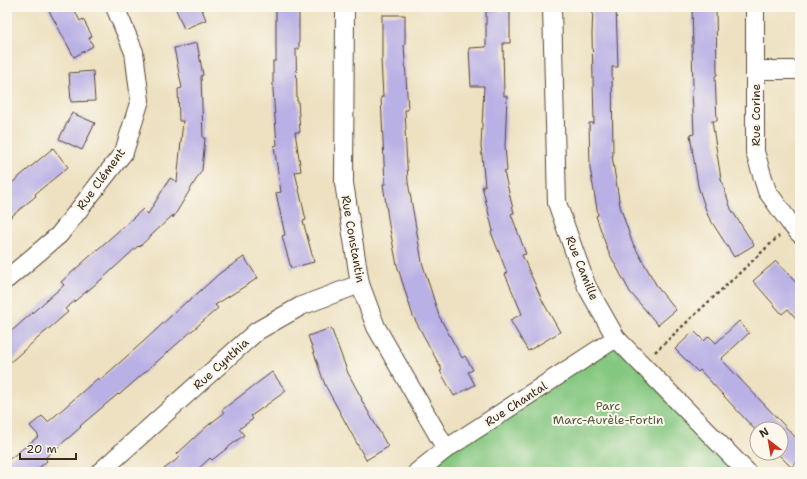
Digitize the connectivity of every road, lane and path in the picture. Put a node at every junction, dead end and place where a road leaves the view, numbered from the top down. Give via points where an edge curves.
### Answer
1 (115, 7) edge
2 (345, 7) edge
3 (552, 7) edge
4 (755, 7) edge
5 (756, 70) junction
6 (800, 70) edge
7 (796, 230) edge
8 (7, 279) edge
9 (360, 284) junction
10 (616, 338) junction
11 (642, 364) junction
12 (446, 449) junction
13 (100, 472) edge
14 (417, 472) edge
15 (747, 472) edge

1 - 8 street, Rue Clément via 134,52 140,100 124,152 59,235
2 - 9 street, Rue Constantin via 344,183
3 - 10 street, Rue Camille via 557,203 587,287
4 - 5 street, Rue Corine
5 - 6 street
5 - 7 street, Rue Corine via 755,152 767,191
7 - 11 path
9 - 12 street, Rue Constantin via 376,327
9 - 13 street, Rue Cynthia via 301,306 257,331
10 - 11 street, Rue Camille
10 - 12 street, Rue Chantal
11 - 15 street, Rue Camille
12 - 14 street, Rue Chantal

